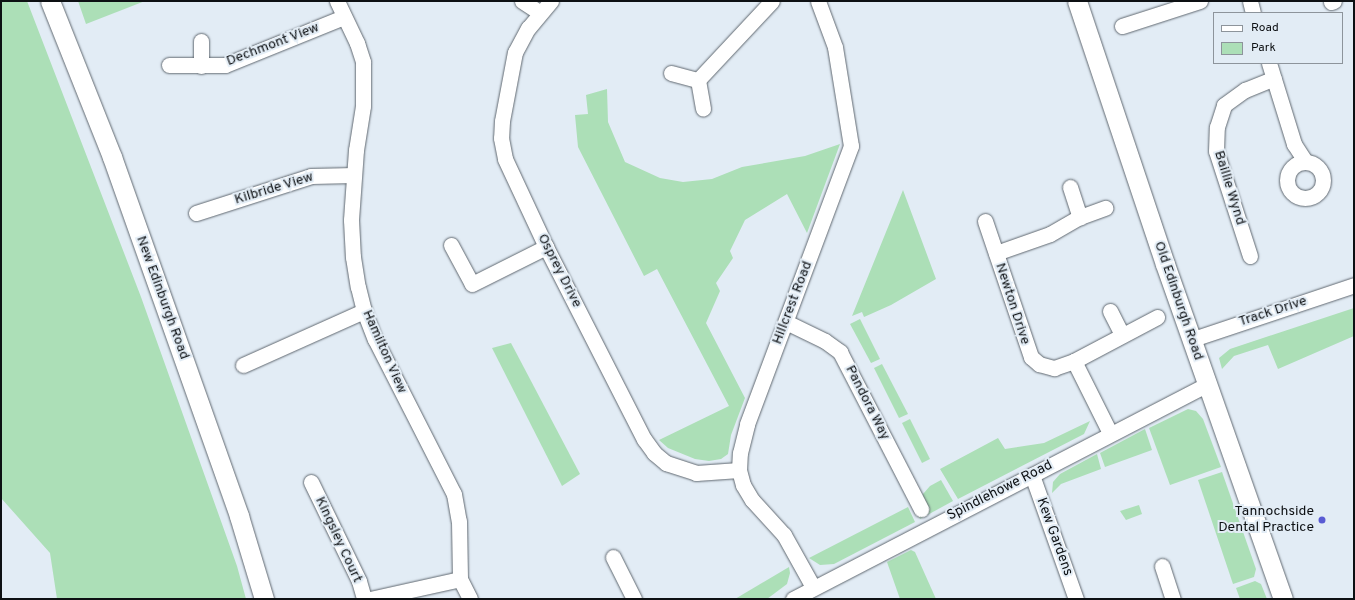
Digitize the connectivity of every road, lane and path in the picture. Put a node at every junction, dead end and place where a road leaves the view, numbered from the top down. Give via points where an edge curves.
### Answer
1 (50, 1) edge
2 (337, 1) edge
3 (522, 1) edge
4 (551, 1) edge
5 (772, 1) edge
6 (818, 1) edge
7 (1078, 1) edge
8 (1200, 1) edge
9 (1250, 1) edge
10 (1180, 4) edge
11 (539, 12) junction
12 (1253, 12) edge
13 (344, 17) junction
14 (1122, 26) dead end
15 (201, 41) dead end
16 (1269, 64) edge
17 (169, 65) dead end
18 (201, 66) junction
19 (671, 73) dead end
20 (1274, 78) junction
21 (698, 80) junction
22 (703, 109) dead end
23 (1305, 162) dead end
24 (354, 175) junction
25 (1070, 187) dead end
26 (1105, 208) dead end
27 (196, 214) dead end
28 (1080, 217) junction
29 (985, 221) dead end
30 (450, 245) dead end
31 (546, 247) junction
32 (996, 253) junction
33 (1250, 256) dead end
34 (1354, 284) edge
35 (1110, 310) dead end
36 (364, 311) junction
37 (1156, 317) dead end
38 (786, 322) junction
39 (1122, 335) junction
40 (1193, 339) junction
41 (1074, 361) junction
42 (243, 365) dead end
43 (1207, 384) junction
44 (1110, 433) junction
45 (740, 470) junction
46 (1032, 475) junction
47 (311, 482) dead end
48 (921, 509) dead end
49 (613, 557) dead end
50 (1162, 566) dead end
51 (460, 579) junction
52 (813, 588) junction
53 (264, 599) edge
54 (364, 599) edge
55 (370, 599) edge
56 (470, 599) edge
57 (634, 599) edge
58 (793, 599) edge
59 (1076, 599) edge
60 (1173, 599) edge
61 (1283, 599) edge

1 - 53 main road, New Edinburgh Road via 114,164 239,516
2 - 13 street, Hamilton View
3 - 11 street
4 - 11 street, Osprey Drive
5 - 21 street
6 - 38 street, Hillcrest Road via 835,47 851,146
7 - 40 main road, Old Edinburgh Road via 1165,264
8 - 10 street
9 - 12 street
10 - 14 street
11 - 31 street, Osprey Drive via 515,52 501,138 505,159
13 - 18 street, Dechmont View via 225,64
13 - 24 street, Hamilton View via 363,62 363,106
15 - 18 street
16 - 20 street
17 - 18 street, Dechmont View
19 - 21 street
20 - 23 street via 1294,144
20 - 33 street, Baillie Wynd via 1245,90 1224,105 1217,127 1216,151
21 - 22 street
24 - 27 street, Kilbride View via 311,176
24 - 36 street, Hamilton View via 353,257
25 - 28 street
26 - 28 street
28 - 32 street via 1050,234
29 - 32 street, Newton Drive
30 - 31 street via 472,284
31 - 45 street, Osprey Drive via 644,439 654,453 679,469 696,473
32 - 41 street, Newton Drive via 1030,357 1039,364 1054,368
34 - 40 street, Track Drive
35 - 39 street
36 - 42 street
36 - 51 street, Hamilton View via 454,494 460,521
37 - 39 street, Newton Drive
38 - 45 street, Hillcrest Road via 747,424 740,453
38 - 48 street, Pandora Way via 825,341 840,352
39 - 41 street, Newton Drive
40 - 43 main road, Old Edinburgh Road
41 - 44 street
43 - 44 street, Spindlehowe Road
43 - 61 main road, Old Edinburgh Road
44 - 46 street, Spindlehowe Road
45 - 52 street, Hillcrest Road via 743,485 752,500 784,535
46 - 52 street, Spindlehowe Road
46 - 59 street, Kew Gardens
47 - 54 street, Kingsley Court via 359,581
49 - 57 street
50 - 60 street
51 - 55 street
51 - 56 street, Hamilton View
52 - 58 street, Spindlehowe Road

